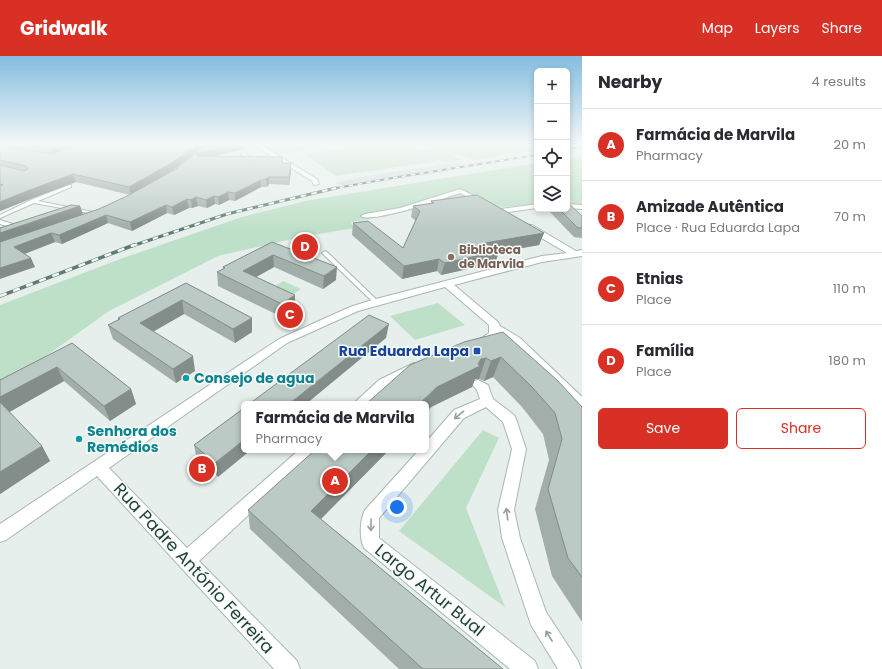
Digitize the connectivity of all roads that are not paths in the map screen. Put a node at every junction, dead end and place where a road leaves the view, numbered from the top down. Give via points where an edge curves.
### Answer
1 (303, 173) edge
2 (316, 184) dead end
3 (69, 186) edge
4 (33, 201) junction
5 (534, 206) edge
6 (570, 206) edge
7 (582, 207) edge
8 (495, 208) junction
9 (102, 213) joint
10 (365, 216) dead end
11 (0, 217) edge
12 (85, 219) edge
13 (0, 222) edge
14 (20, 228) edge
15 (325, 253) dead end
16 (578, 253) edge
17 (448, 285) junction
18 (376, 302) junction
19 (495, 328) junction
20 (471, 346) edge
21 (422, 363) edge
22 (478, 384) edge
23 (363, 401) edge
24 (487, 401) junction
25 (582, 405) edge
26 (429, 448) edge
27 (306, 453) edge
28 (425, 453) edge
29 (98, 467) junction
30 (0, 534) edge
31 (187, 560) junction
32 (290, 669) edge
33 (528, 669) edge
34 (570, 669) edge

1 - 2 street via 315,180
3 - 4 lane
4 - 9 lane
4 - 11 lane
5 - 8 street
6 - 7 street
8 - 10 street via 460,191 400,210
8 - 16 street
9 - 12 street
13 - 14 lane
15 - 18 lane
16 - 17 street via 542,259
17 - 18 street
17 - 19 street via 490,320
18 - 29 street via 354,309 283,341
19 - 20 street via 491,338
19 - 25 street via 516,340
21 - 23 street via 383,383
22 - 24 street via 484,388
24 -> 26 street, Largo Artur Bual via 459,414
34 -> 24 street via 538,618 511,538 506,510 519,449 509,419
27 - 31 street
28 -> 33 street, Largo Artur Bual via 371,515 370,542
29 - 30 street
29 - 31 street, Rua Padre António Ferreira
31 - 32 street, Rua Padre António Ferreira

